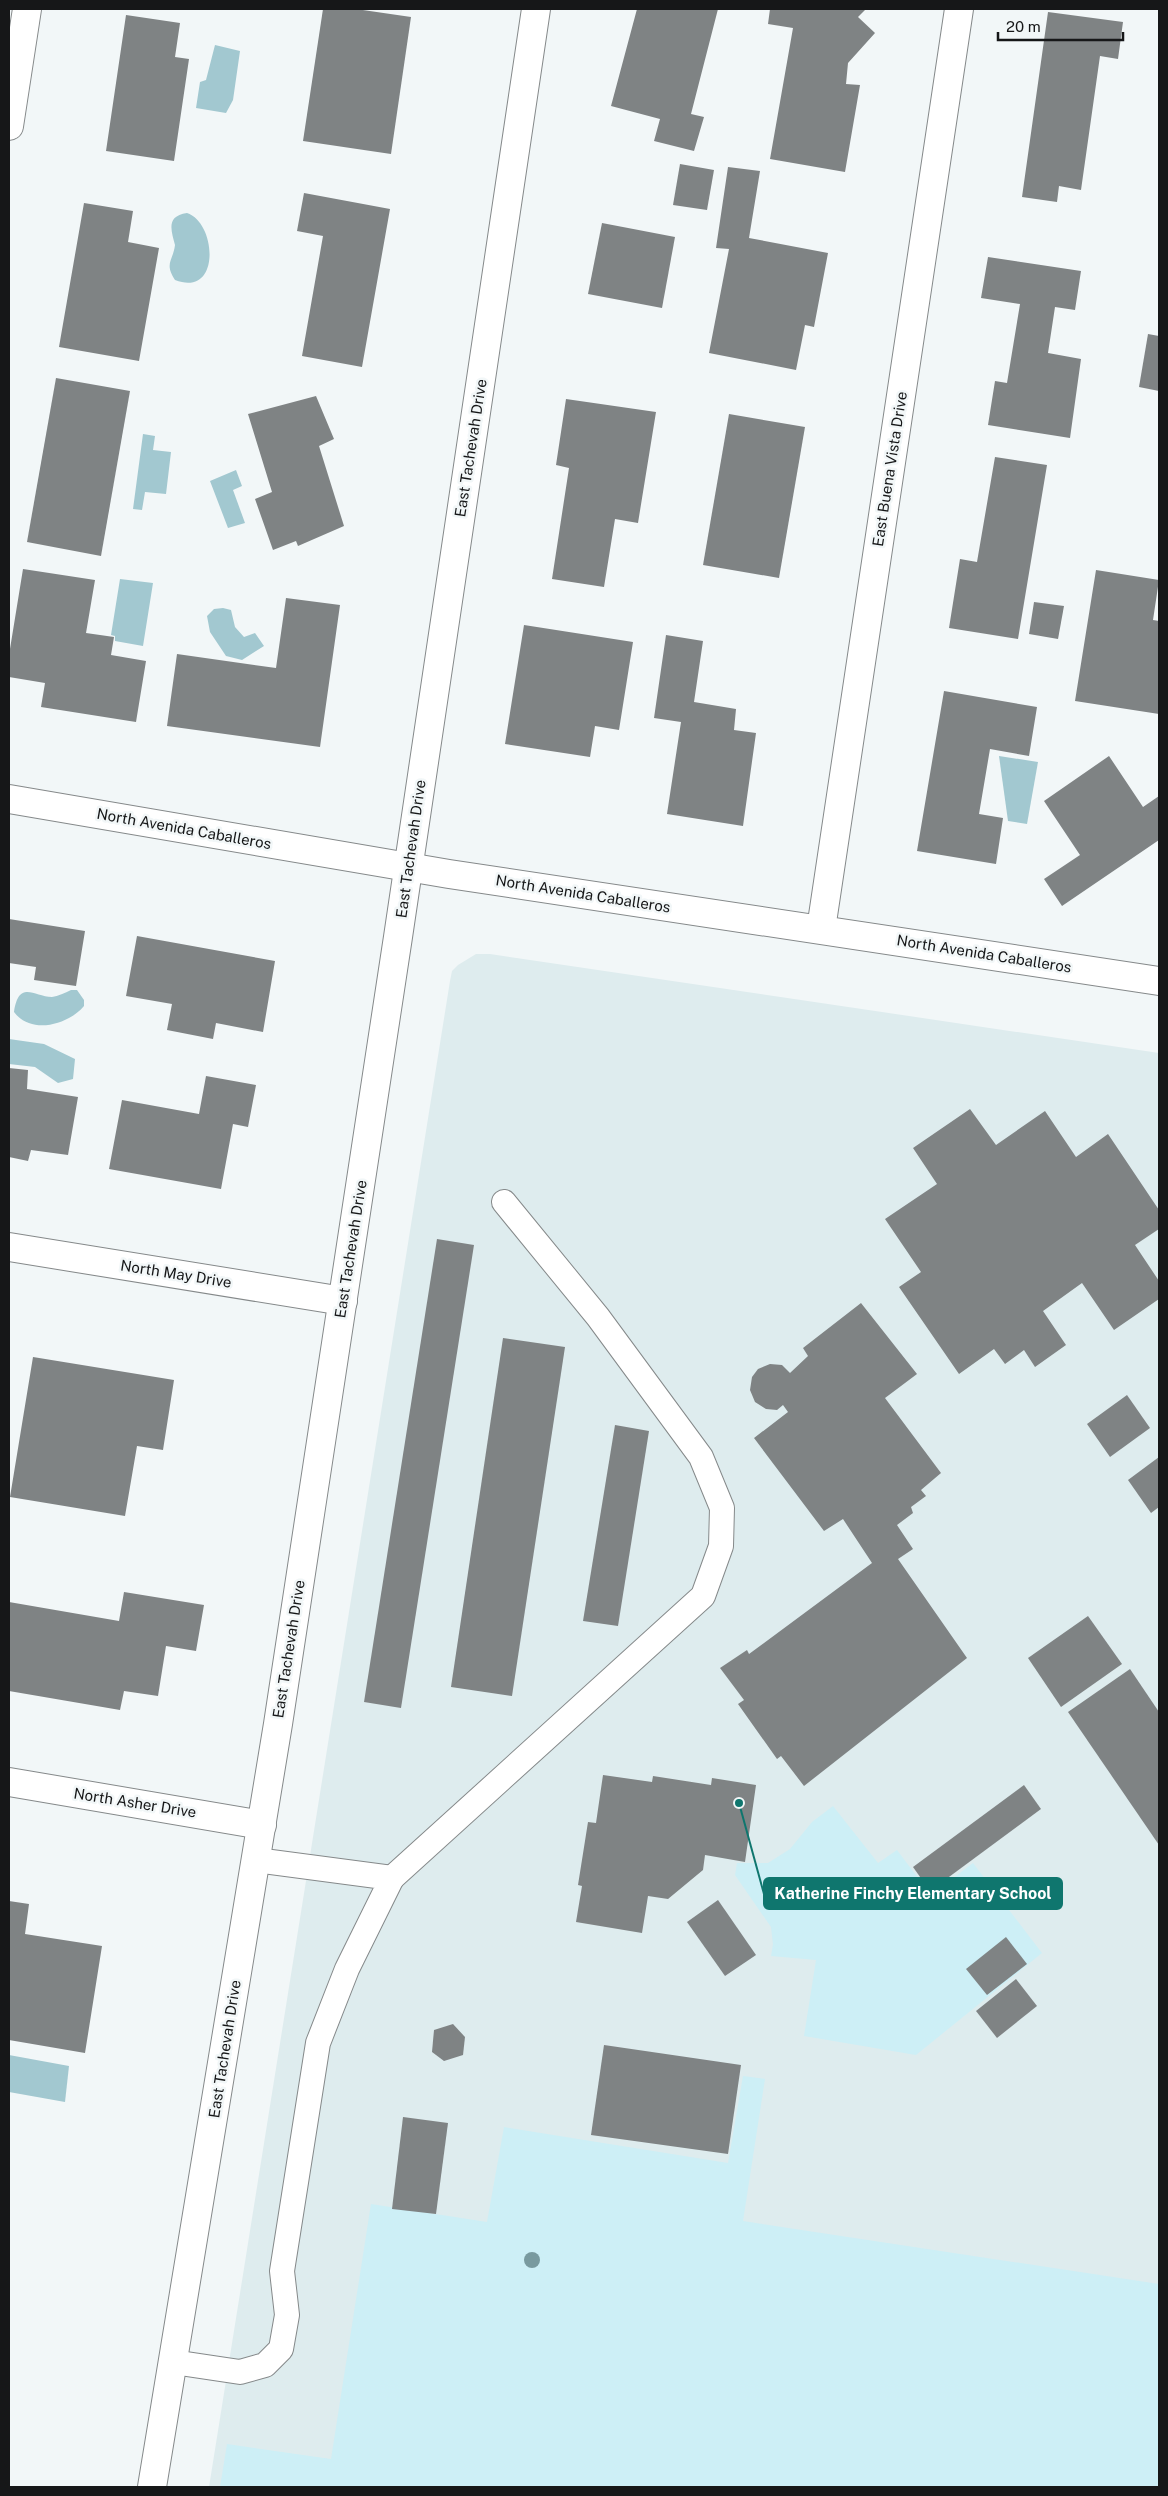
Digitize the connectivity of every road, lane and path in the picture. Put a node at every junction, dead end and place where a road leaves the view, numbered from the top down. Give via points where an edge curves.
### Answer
1 (27, 9) edge
2 (536, 9) edge
3 (959, 9) edge
4 (9, 126) edge
5 (9, 799) edge
6 (409, 867) junction
7 (821, 929) junction
8 (1159, 981) edge
9 (504, 1202) dead end
10 (9, 1247) edge
11 (343, 1301) junction
12 (9, 1782) edge
13 (262, 1825) junction
14 (256, 1860) junction
15 (392, 1878) junction
16 (173, 2362) junction
17 (152, 2487) edge

1 - 4 street
2 - 6 street, East Tachevah Drive
3 - 7 street, East Buena Vista Drive
5 - 6 street, North Avenida Caballeros
6 - 7 street, North Avenida Caballeros
6 - 11 street, East Tachevah Drive
7 - 8 street, North Avenida Caballeros
9 - 15 lane via 598,1317 701,1457 722,1508 721,1546 703,1596
10 - 11 street, North May Drive
11 - 13 street, East Tachevah Drive
12 - 13 street, North Asher Drive
13 - 14 street, East Tachevah Drive
14 - 15 lane
14 - 16 street, East Tachevah Drive
15 - 16 lane via 347,1969 318,2043 282,2271 286,2315 280,2349 264,2365 240,2372
16 - 17 street, East Tachevah Drive

